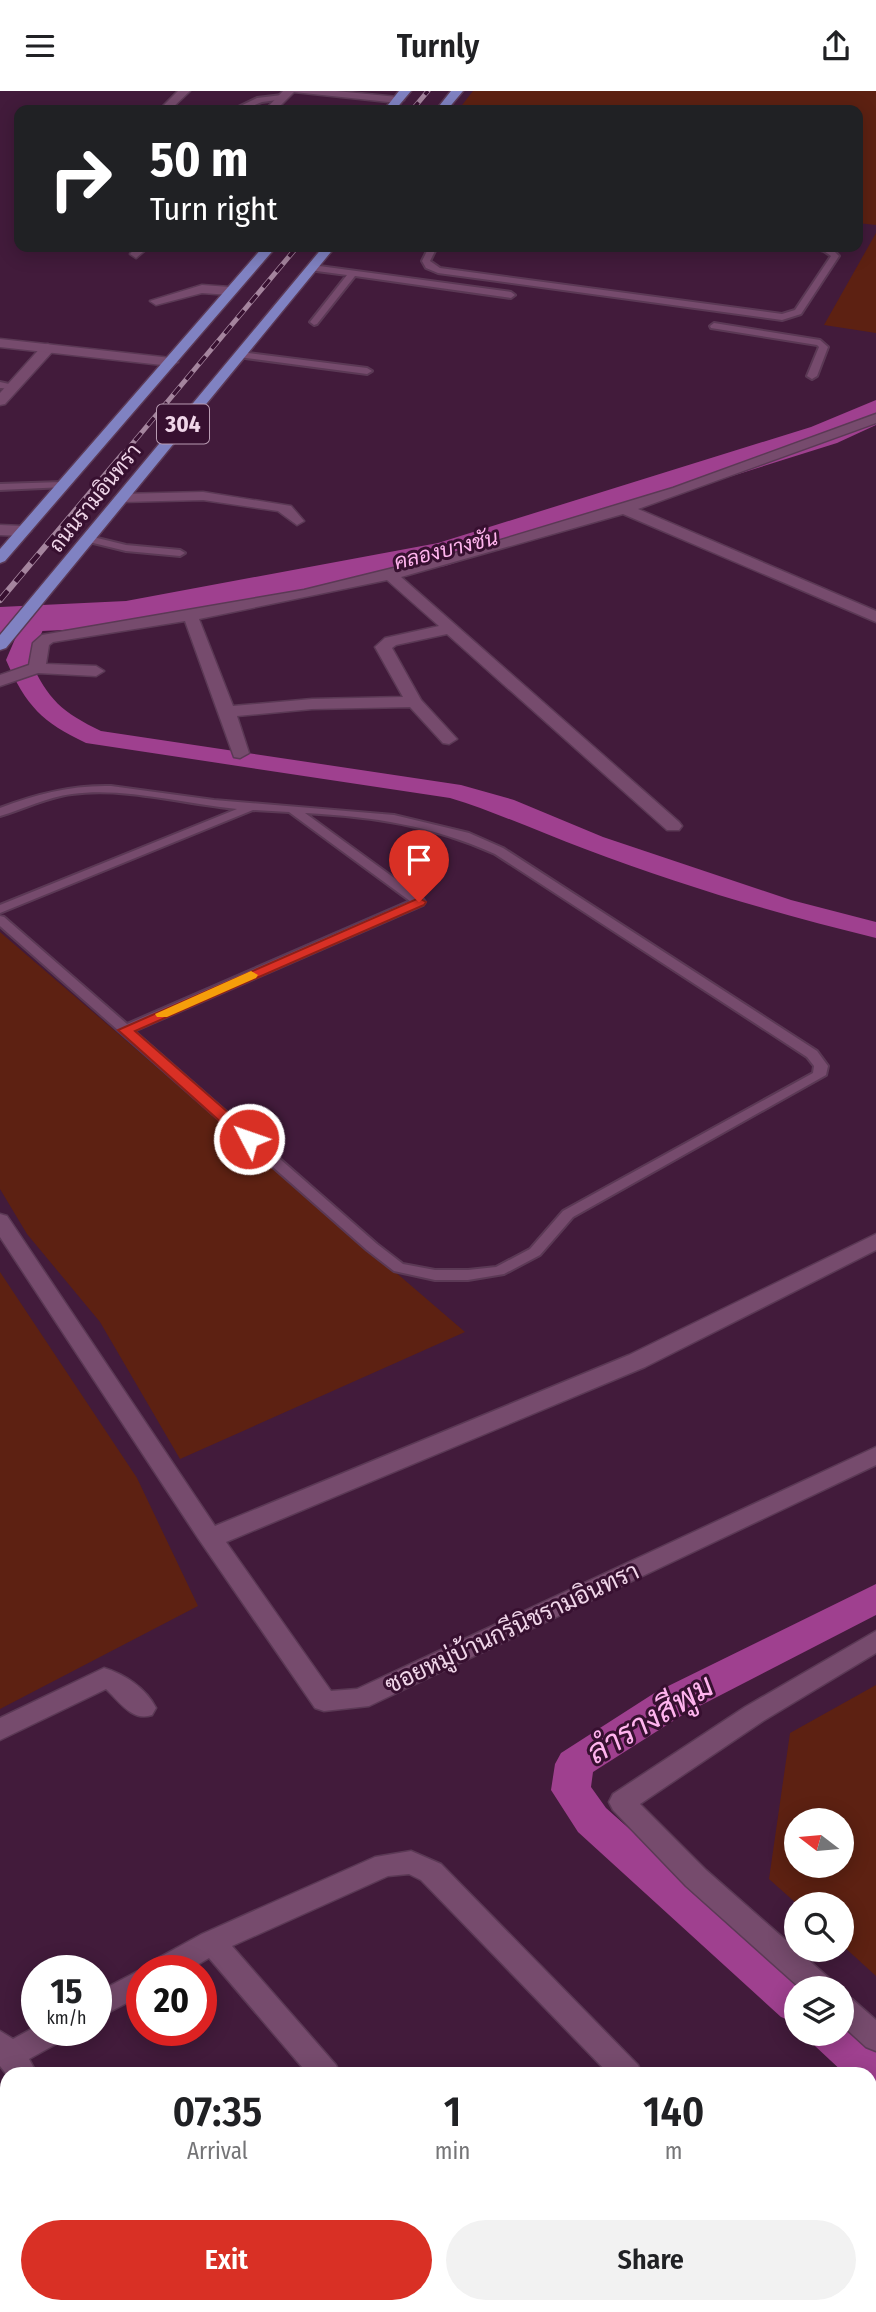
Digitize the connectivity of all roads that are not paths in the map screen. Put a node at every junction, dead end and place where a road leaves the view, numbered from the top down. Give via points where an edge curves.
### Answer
1 (184, 91) edge
2 (299, 91) edge
3 (457, 91) edge
4 (286, 94) edge
5 (402, 96) edge
6 (169, 105) edge
7 (248, 105) edge
8 (445, 105) edge
9 (265, 252) edge
10 (325, 252) edge
11 (430, 252) edge
12 (831, 252) edge
13 (312, 268) junction
14 (353, 272) junction
15 (230, 291) junction
16 (511, 295) dead end
17 (156, 301) dead end
18 (314, 322) dead end
19 (714, 326) dead end
20 (0, 343) edge
21 (48, 348) junction
22 (241, 355) junction
23 (171, 362) junction
24 (367, 371) dead end
25 (812, 376) dead end
26 (7, 386) edge
27 (0, 401) edge
28 (876, 418) edge
29 (62, 485) junction
30 (0, 487) edge
31 (121, 498) junction
32 (623, 508) junction
33 (297, 521) dead end
34 (0, 530) edge
35 (23, 531) junction
36 (89, 539) junction
37 (180, 554) dead end
38 (0, 558) edge
39 (390, 575) junction
40 (190, 615) junction
41 (876, 617) edge
42 (449, 629) junction
43 (0, 645) edge
44 (33, 669) junction
45 (96, 671) dead end
46 (5, 679) edge
47 (414, 702) junction
48 (228, 712) junction
49 (449, 739) dead end
50 (240, 753) dead end
51 (251, 807) junction
52 (293, 810) junction
53 (0, 812) edge
54 (673, 826) dead end
55 (0, 909) edge
56 (0, 920) edge
57 (125, 1030) junction
58 (0, 1221) edge
59 (876, 1241) edge
60 (876, 1455) edge
61 (211, 1538) junction
62 (876, 1641) edge
63 (143, 1709) dead end
64 (0, 1730) edge
65 (212, 1942) junction
66 (189, 1955) edge
67 (806, 1976) edge
68 (854, 2019) edge
69 (876, 2038) edge
70 (30, 2046) edge
71 (11, 2058) edge
72 (320, 2067) edge
73 (621, 2067) edge

1 - 6 street
2 - 5 street
3 - 8 highway
4 - 7 lane
9 - 15 highway, ถนนรามอินทรา / 304
10 - 13 highway, ถนนรามอินทรา / 304
11 - 12 lane via 426,261 438,270 782,317 798,312 835,256
13 - 14 lane
13 - 22 highway, ถนนรามอินทรา / 304
14 - 16 lane
14 - 18 lane
15 - 17 street via 202,289
15 - 23 highway, ถนนรามอินทรา / 304
19 - 25 lane via 820,343 824,347
20 - 21 street
21 - 23 street
21 - 26 street
22 - 24 lane
22 - 31 highway, ถนนรามอินทรา / 304
23 - 29 highway, ถนนรามอินทรา / 304
26 - 27 street
28 - 32 street
29 - 30 lane
29 - 35 highway, ถนนรามอินทรา / 304
31 - 33 street via 214,497 286,509
31 - 36 highway, ถนนรามอินทรา / 304
32 - 39 street
32 - 41 street
34 - 35 street
35 - 38 highway, ถนนรามอินทรา / 304
36 - 37 lane
36 - 43 highway, ถนนรามอินทรา / 304
39 - 40 street
39 - 42 street
40 - 44 street via 48,638 41,643
40 - 48 street
42 - 47 street via 391,641 383,647
42 - 54 street
44 - 45 street
44 - 46 street
47 - 48 street
47 - 49 street
48 - 50 street
51 - 52 lane
51 - 53 lane via 107,789 52,794
51 - 55 lane
52 - 57 lane via 419,902
52 - 57 lane via 391,817 441,826 499,851 812,1054 821,1066 819,1076 568,1214 535,1252 499,1271 435,1275 399,1268 381,1254
56 - 57 lane
58 - 61 street, ซอยหมู่บ้านกรีนิชรามอินทรา
59 - 61 street via 637,1361
60 - 61 street, ซอยหมู่บ้านกรีนิชรามอินทรา via 360,1699 324,1701
62 - 67 street via 754,1714 622,1802 696,1878
63 - 64 street via 114,1681 104,1678
65 - 66 street
65 - 72 street
65 - 73 street via 385,1865 411,1863 431,1872
68 - 69 street
70 - 71 street

